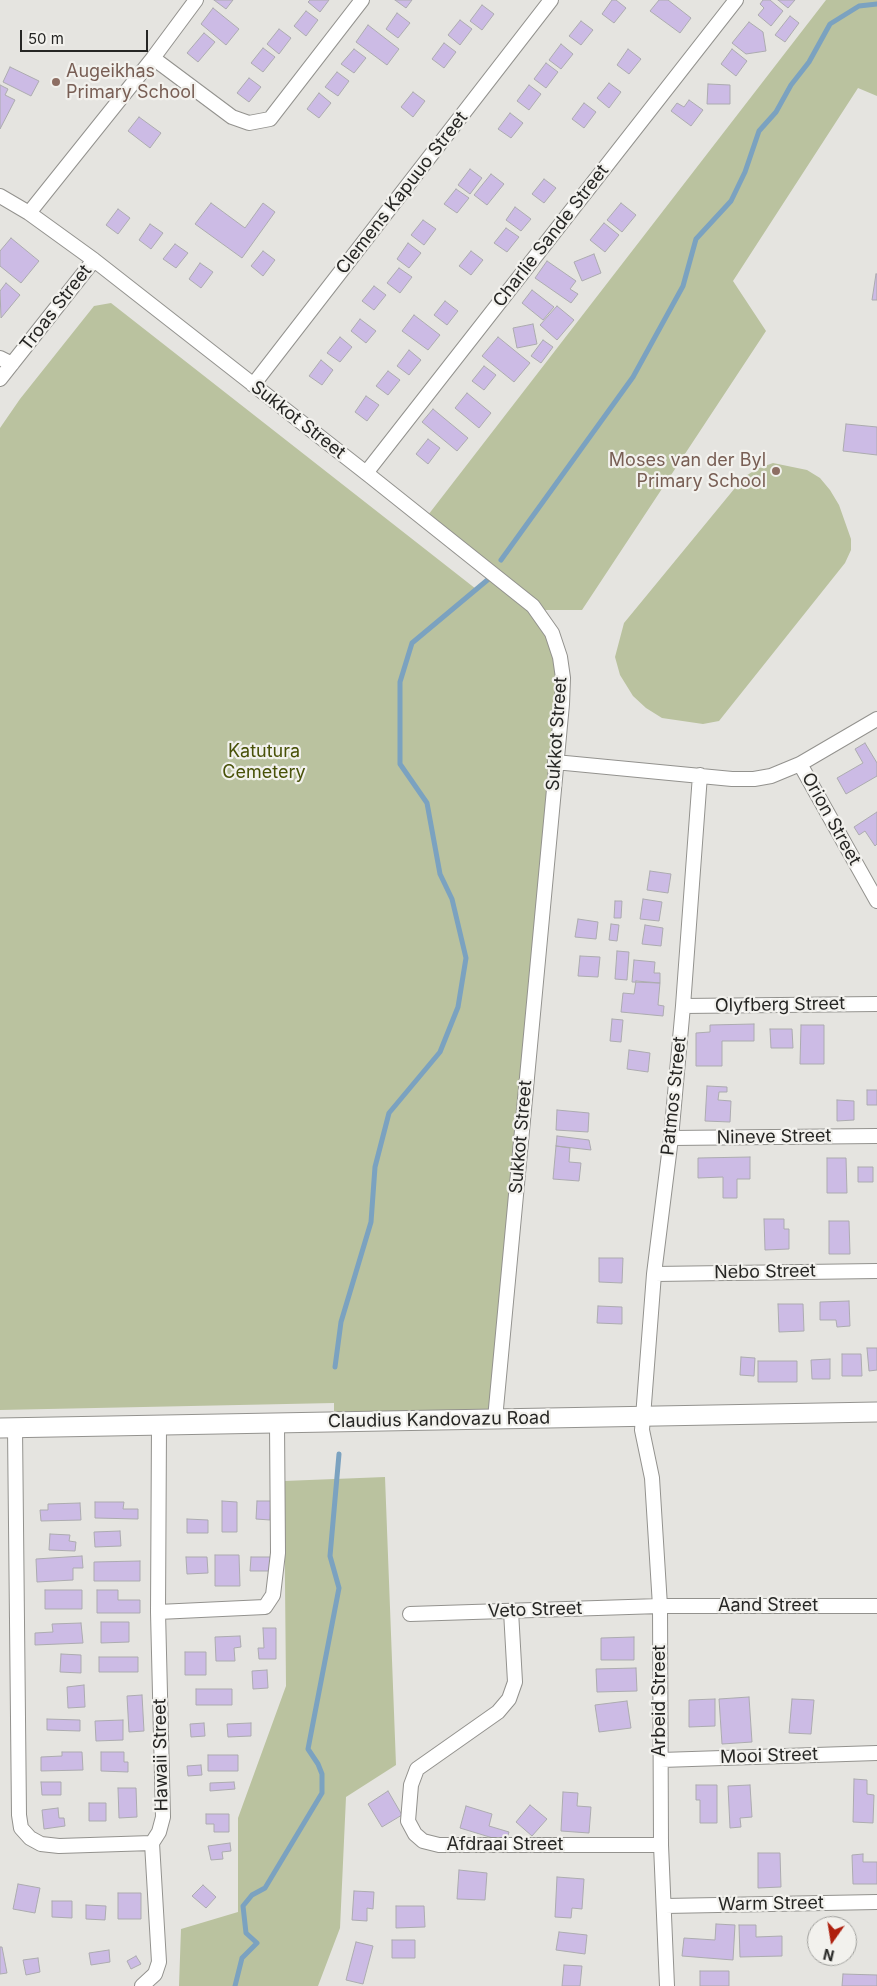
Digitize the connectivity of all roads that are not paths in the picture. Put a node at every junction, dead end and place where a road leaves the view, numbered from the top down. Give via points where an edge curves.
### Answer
1 (196, 0) edge
2 (362, 0) edge
3 (551, 0) edge
4 (736, 0) edge
5 (153, 58) junction
6 (0, 196) edge
7 (29, 213) junction
8 (94, 260) junction
9 (6, 361) edge
10 (0, 380) edge
11 (253, 385) junction
12 (366, 473) junction
13 (877, 719) edge
14 (555, 762) junction
15 (800, 764) junction
16 (700, 774) junction
17 (877, 901) edge
18 (877, 1004) edge
19 (683, 1006) junction
20 (877, 1136) edge
21 (671, 1138) junction
22 (877, 1270) edge
23 (654, 1274) junction
24 (877, 1412) edge
25 (642, 1417) junction
26 (495, 1419) junction
27 (277, 1424) junction
28 (159, 1426) junction
29 (8, 1428) edge
30 (660, 1606) junction
31 (877, 1606) edge
32 (511, 1611) junction
33 (158, 1612) junction
34 (410, 1614) dead end
35 (877, 1754) edge
36 (661, 1760) junction
37 (152, 1843) junction
38 (661, 1845) junction
39 (877, 1902) edge
40 (665, 1906) junction
41 (142, 1986) edge
42 (666, 1986) edge

1 - 5 street
2 - 5 street via 270,119 249,123 232,117
3 - 11 street, Clemens Kapuuo Street
4 - 12 street, Charlie Sande Street
5 - 7 street
6 - 7 street, Sukkot Street
7 - 8 street, Sukkot Street
8 - 9 street, Troas Street
8 - 11 street, Sukkot Street
9 - 10 street, Troas Street
11 - 12 street, Sukkot Street
12 - 14 street, Sukkot Street via 533,606 552,633 563,678
13 - 15 street
14 - 16 street
14 - 26 street, Sukkot Street
15 - 16 street via 754,779
15 - 17 street, Orion Street
16 - 19 street, Patmos Street
18 - 19 street, Olyfberg Street
19 - 21 street, Patmos Street
20 - 21 street, Nineve Street
21 - 23 street, Patmos Street
22 - 23 street, Nebo Street
23 - 25 street, Patmos Street
24 - 25 street, Claudius Kandovazu Road
25 - 26 street, Claudius Kandovazu Road
25 - 30 street, Arbeid Street via 644,1446 652,1478
26 - 27 street, Claudius Kandovazu Road
27 - 28 street, Claudius Kandovazu Road
27 - 33 street via 278,1552 273,1595 265,1607
28 - 29 street, Claudius Kandovazu Road
28 - 33 street, Hawaii Street
29 - 37 street via 21,1828 41,1844
30 - 31 street, Aand Street
30 - 32 street, Veto Street
30 - 36 street, Arbeid Street
32 - 34 street, Veto Street
32 - 38 street, Afdraai Street via 515,1682 509,1699 498,1712 417,1769 411,1785 408,1821 415,1834 423,1841 439,1846
33 - 37 street, Hawaii Street via 162,1818 160,1832
35 - 36 street, Mooi Street
36 - 38 street, Arbeid Street
37 - 41 street via 159,1962 155,1974
38 - 40 street, Arbeid Street
39 - 40 street, Warm Street
40 - 42 street, Arbeid Street

